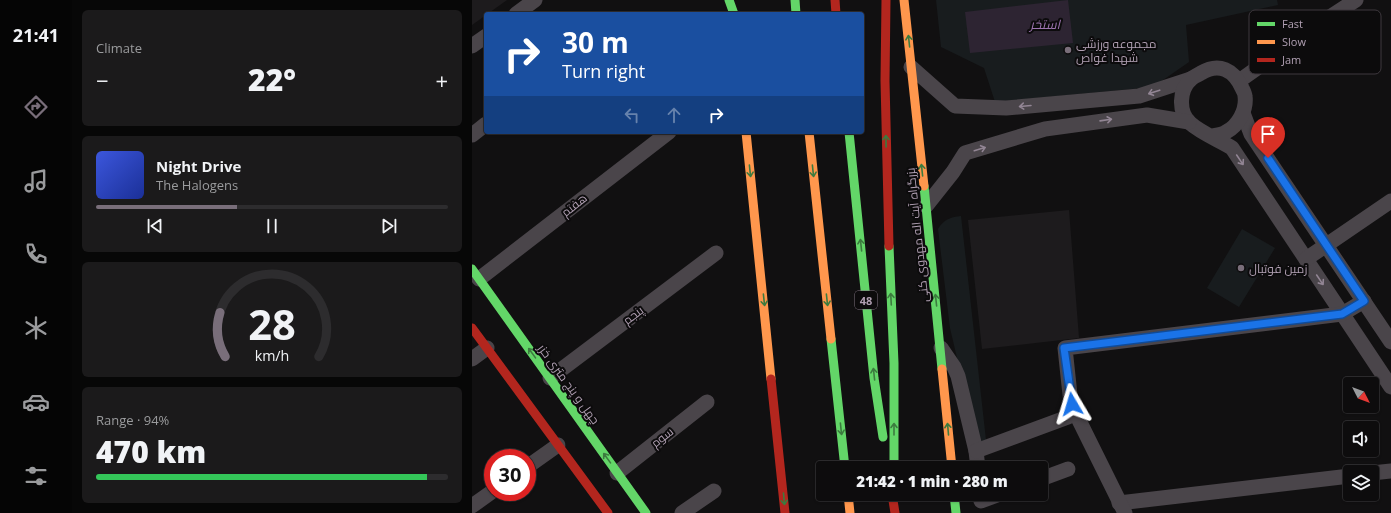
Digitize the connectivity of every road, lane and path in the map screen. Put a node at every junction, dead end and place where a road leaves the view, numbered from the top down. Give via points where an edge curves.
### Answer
1 (535, 0) edge
2 (729, 0) edge
3 (733, 0) edge
4 (795, 0) edge
5 (835, 0) edge
6 (886, 0) edge
7 (904, 0) edge
8 (1356, 0) edge
9 (1341, 10) edge
10 (519, 12) edge
11 (733, 12) edge
12 (734, 12) edge
13 (796, 12) edge
14 (836, 12) edge
15 (484, 37) edge
16 (472, 46) edge
17 (912, 67) junction
18 (1249, 74) edge
19 (1190, 79) junction
20 (1239, 81) junction
21 (1243, 113) junction
22 (1189, 122) junction
23 (484, 126) edge
24 (666, 134) edge
25 (746, 134) edge
26 (809, 134) edge
27 (849, 134) edge
28 (472, 135) edge
29 (1212, 136) junction
30 (1391, 201) edge
31 (926, 206) junction
32 (1326, 245) junction
33 (716, 253) dead end
34 (1306, 258) junction
35 (475, 274) edge
36 (1364, 301) junction
37 (1342, 314) junction
38 (472, 328) edge
39 (1391, 342) edge
40 (940, 346) junction
41 (487, 348) junction
42 (472, 359) edge
43 (550, 378) junction
44 (1391, 387) edge
45 (708, 402) dead end
46 (1068, 417) dead end
47 (778, 428) junction
48 (558, 445) junction
49 (976, 451) junction
50 (536, 461) edge
51 (845, 461) edge
52 (887, 461) edge
53 (894, 461) edge
54 (951, 461) edge
55 (977, 461) edge
56 (1068, 469) dead end
57 (1391, 471) edge
58 (617, 472) junction
59 (1379, 472) edge
60 (1048, 476) edge
61 (1343, 477) edge
62 (714, 491) dead end
63 (484, 497) edge
64 (847, 501) edge
65 (849, 501) edge
66 (894, 501) edge
67 (955, 501) edge
68 (775, 505) dead end
69 (472, 506) edge
70 (1122, 508) edge
71 (608, 513) edge
72 (646, 513) edge
73 (682, 513) edge
74 (785, 513) edge
75 (846, 513) edge
76 (850, 513) edge
77 (895, 513) edge
78 (956, 513) edge

1 - 10 street
2 - 11 main road
3 - 12 main road
4 - 13 main road
5 - 14 main road
53 -> 6 main road via 894,363 885,81
17 -> 7 main road, بزرگراه آیت اله مهدوی کنی
8 - 9 street
15 - 16 street
19 -> 17 street via 1139,96 1006,108 955,106
31 -> 17 main road, بزرگراه آیت اله مهدوی کنی
18 - 20 street
19 - 20 street via 1208,68 1221,67 1232,73
19 - 22 street via 1182,93 1182,108
20 - 21 street via 1246,96
21 - 29 street via 1237,124 1226,133
21 - 32 street via 1251,134
22 - 29 street
31 -> 22 street via 965,153 1061,126 1147,115
23 - 28 street
24 - 35 street, هفتم
25 -> 47 main road
26 -> 51 main road
52 -> 27 main road, 48 via 874,378
29 -> 34 street via 1232,148
30 - 32 street
40 -> 31 main road, بزرگراه آیت اله مهدوی کنی
32 - 34 street
32 - 36 street
33 - 43 street, پنجم
34 -> 37 street
43 -> 35 main road, چهل و پنج متری خزر
36 - 37 street
36 - 39 street
37 - 44 street
37 - 70 street via 1064,348 1072,404
38 - 41 main road
40 - 49 street via 958,376
54 -> 40 main road, بزرگراه آیت اله مهدوی کنی
41 - 42 street
41 - 48 main road
58 -> 43 main road, چهل و پنج متری خزر
45 - 58 street, سوم
46 - 49 street
47 - 68 main road
47 -> 74 main road
48 - 50 street
48 - 71 main road
49 - 55 street
56 - 60 street
57 - 59 street
58 - 72 main road, چهل و پنج متری خزر
61 - 70 street
62 - 73 street
63 - 69 street
64 - 75 main road
65 - 76 main road
66 - 77 main road
67 - 78 main road

